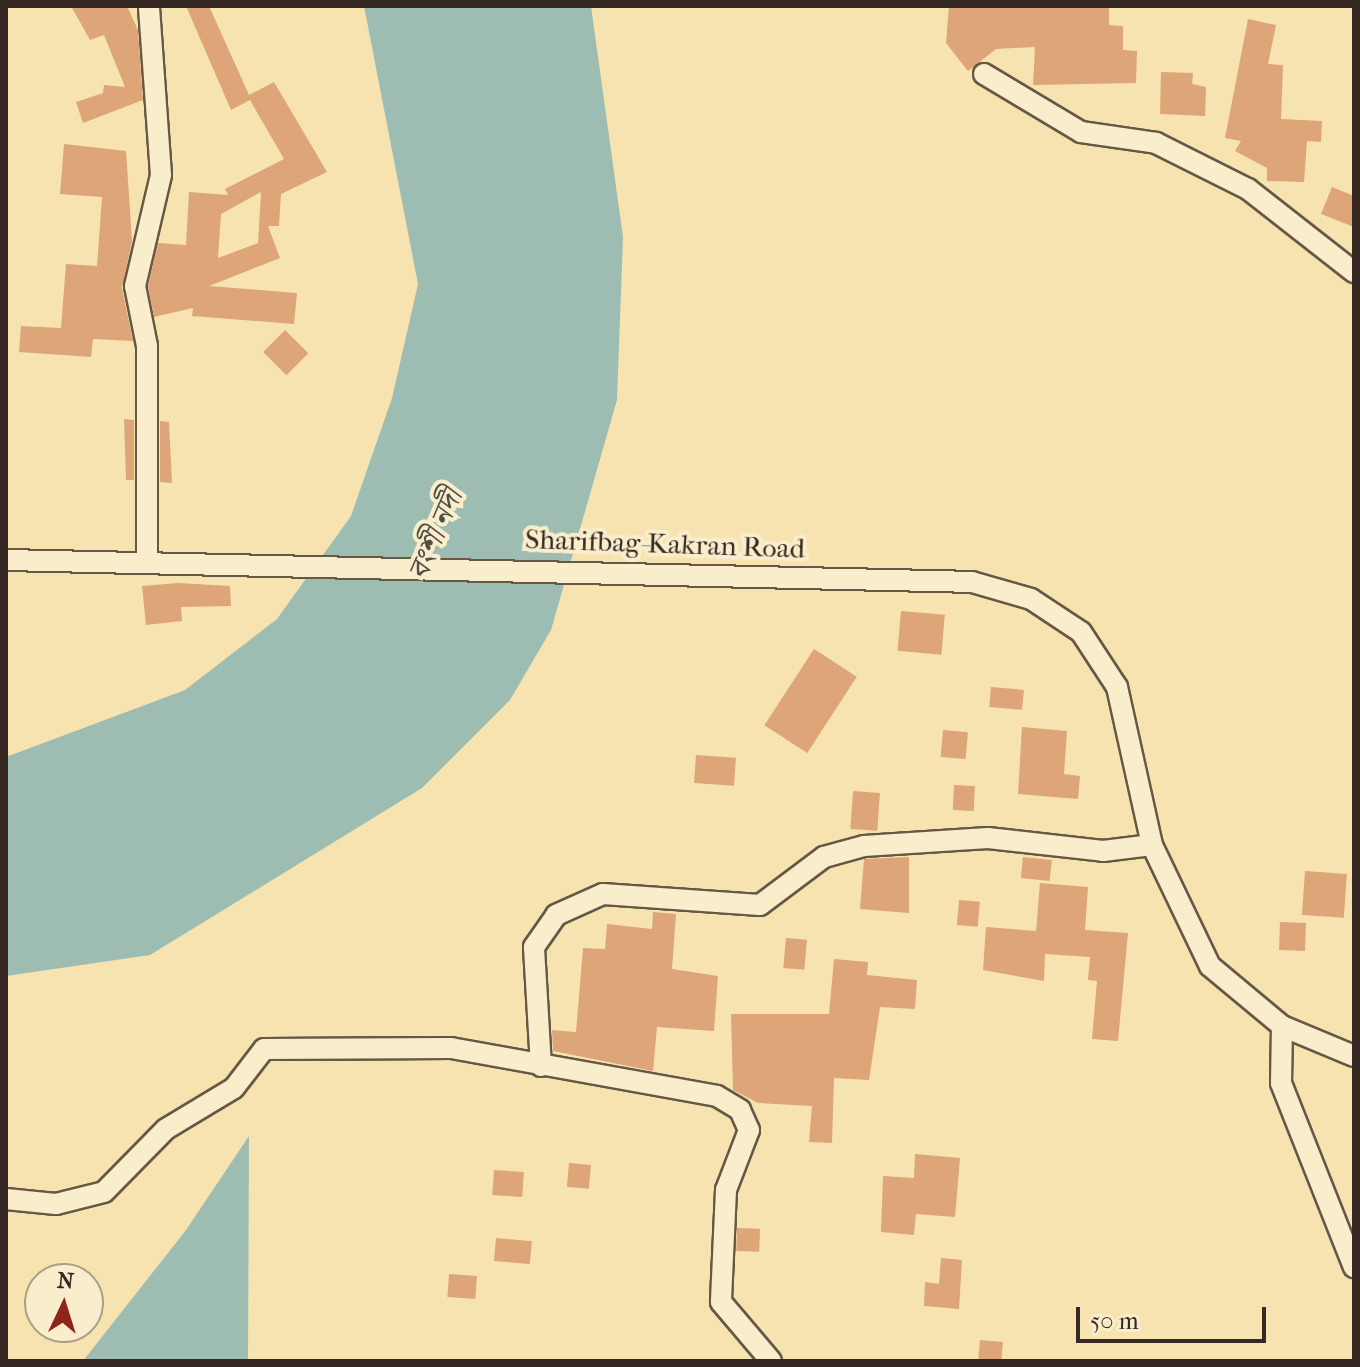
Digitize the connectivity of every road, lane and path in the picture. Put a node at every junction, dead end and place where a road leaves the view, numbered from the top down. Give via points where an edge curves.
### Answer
1 (149, 6) edge
2 (984, 74) dead end
3 (1354, 272) edge
4 (6, 560) edge
5 (147, 560) junction
6 (1152, 845) junction
7 (1282, 1026) junction
8 (1354, 1056) edge
9 (541, 1066) junction
10 (6, 1199) edge
11 (1354, 1267) edge
12 (771, 1361) edge

1 - 5 street via 161,175 135,286 147,346
2 - 3 street via 1081,132 1156,143 1248,189
4 - 5 street, Sharifbag-Kakran Road
5 - 6 street, Sharifbag-Kakran Road via 972,582 1031,599 1081,632 1117,687
6 - 7 street, Sharifbag-Kakran Road via 1210,966
6 - 9 street via 1103,851 988,838 864,846 799,871 760,905 603,894 556,915 534,947
7 - 8 street, Sharifbag-Kakran Road
7 - 11 street via 1281,1083
9 - 10 street via 451,1048 264,1049 234,1088 166,1129 104,1192 56,1204
9 - 12 street via 717,1096 740,1110 749,1130 726,1190 721,1302

